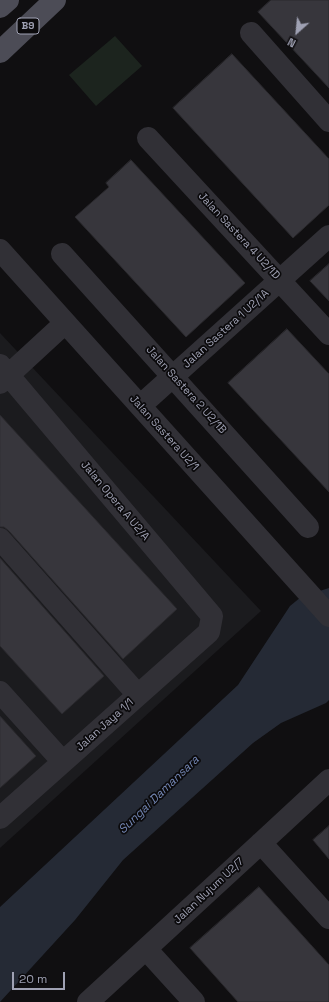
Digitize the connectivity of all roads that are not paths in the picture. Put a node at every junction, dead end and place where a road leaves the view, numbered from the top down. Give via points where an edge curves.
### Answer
1 (8, 0) edge
2 (55, 0) edge
3 (0, 7) edge
4 (251, 33) dead end
5 (0, 52) edge
6 (329, 121) edge
7 (148, 138) dead end
8 (329, 236) edge
9 (0, 250) edge
10 (62, 254) dead end
11 (280, 280) junction
12 (65, 323) junction
13 (329, 334) edge
14 (3, 374) edge
15 (173, 376) junction
16 (140, 406) junction
17 (308, 527) dead end
18 (0, 538) edge
19 (329, 616) edge
20 (209, 632) joint
21 (0, 692) edge
22 (138, 695) junction
23 (63, 762) junction
24 (329, 780) edge
25 (0, 818) edge
26 (261, 843) junction
27 (329, 918) edge
28 (146, 949) junction
29 (88, 1002) edge
30 (194, 1002) edge

1 - 3 main road
2 - 5 main road, B9
4 - 6 street
7 - 11 street, Jalan Sastera 4 U2/1D
8 - 11 street, Jalan Sastera 1 U2/1A
9 - 12 street, Jalan Sastera U2/1
10 - 15 street, Jalan Sastera 2 U2/1B
11 - 13 street, Jalan Sastera 4 U2/1D
11 - 15 street, Jalan Sastera 1 U2/1A
12 - 14 street
12 - 16 street, Jalan Sastera U2/1
14 - 20 street, Jalan Opera A U2/A via 212,616
15 - 16 street, Jalan Sastera 1 U2/1A
15 - 17 street, Jalan Sastera 2 U2/1B
16 - 19 street, Jalan Sastera U2/1
18 - 22 street
20 - 22 street, Jalan Jaya 1/1
21 - 23 street
22 - 23 street, Jalan Jaya 1/1
23 - 25 street, Jalan Jaya 1/1
24 - 26 street, Jalan Nujum U2/7
26 - 27 street
26 - 28 street, Jalan Nujum U2/7
28 - 29 street, Jalan Nujum U2/7
28 - 30 street

